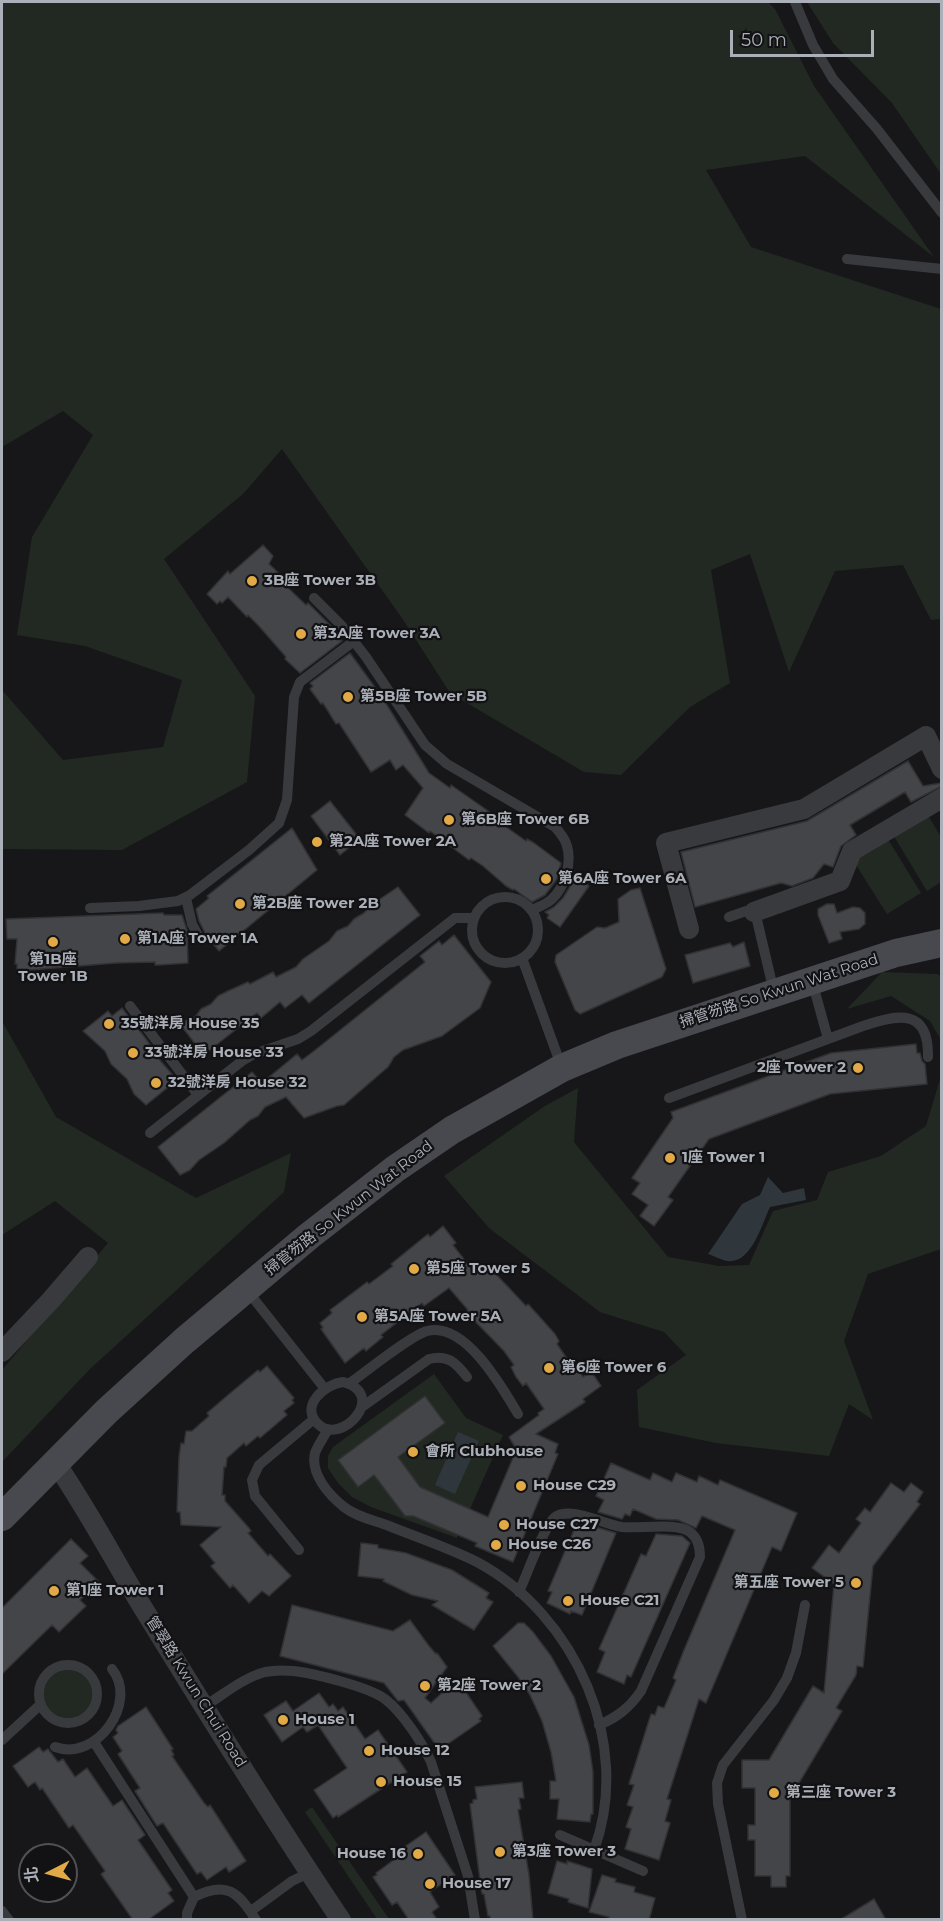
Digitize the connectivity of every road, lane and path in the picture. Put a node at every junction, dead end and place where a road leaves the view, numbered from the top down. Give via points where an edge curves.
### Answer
1 (795, 2) edge
2 (942, 213) edge
3 (847, 259) dead end
4 (942, 269) edge
5 (314, 598) dead end
6 (354, 641) junction
7 (942, 769) edge
8 (942, 798) edge
9 (186, 897) junction
10 (90, 909) dead end
11 (532, 910) junction
12 (754, 912) junction
13 (729, 917) dead end
14 (474, 918) junction
15 (689, 929) dead end
16 (200, 939) dead end
17 (942, 943) edge
18 (896, 953) junction
19 (522, 958) junction
20 (942, 960) edge
21 (812, 980) junction
22 (774, 993) junction
23 (130, 1006) dead end
24 (828, 1039) junction
25 (928, 1057) dead end
26 (562, 1068) junction
27 (198, 1095) junction
28 (669, 1098) dead end
29 (150, 1133) dead end
30 (88, 1257) dead end
31 (245, 1289) junction
32 (2, 1352) edge
33 (467, 1377) dead end
34 (350, 1383) junction
35 (325, 1389) junction
36 (362, 1407) junction
37 (518, 1414) dead end
38 (314, 1419) junction
39 (328, 1429) junction
40 (55, 1462) junction
41 (2, 1517) edge
42 (299, 1550) dead end
43 (519, 1592) junction
44 (805, 1605) dead end
45 (112, 1669) dead end
46 (41, 1704) junction
47 (205, 1706) junction
48 (599, 1725) junction
49 (2, 1740) edge
50 (94, 1742) junction
51 (55, 1747) dead end
52 (560, 1834) dead end
53 (594, 1850) junction
54 (643, 1871) dead end
55 (309, 1873) junction
56 (194, 1897) junction
57 (2, 1911) edge
58 (254, 1915) edge
59 (9, 1920) edge
60 (187, 1920) edge
61 (340, 1920) edge
62 (475, 1920) edge
63 (742, 1920) edge

1 - 2 lane via 833,79
3 - 4 lane
5 - 6 lane
6 - 9 lane via 297,688 287,800 279,823
6 - 11 lane via 425,745 447,764 555,826 564,837 569,861 566,878 551,901
7 - 15 street via 926,736 804,809 666,843
8 - 12 street via 852,851 840,881
9 - 10 lane via 139,906
9 - 16 lane
11 - 14 lane via 516,898 495,897 478,909
11 - 19 lane via 537,938
12 - 13 lane
12 - 22 lane
14 - 19 lane via 472,938 482,954 499,963
14 - 27 lane via 455,918 311,1031 254,1054
17 - 18 street, 掃管笏路 So Kwun Wat Road
18 - 20 street, 掃管笏路 So Kwun Wat Road
18 - 21 street, 掃管笏路 So Kwun Wat Road
19 - 26 lane
21 - 22 street, 掃管笏路 So Kwun Wat Road
21 - 24 lane
22 - 26 street, 掃管笏路 So Kwun Wat Road via 617,1045
23 - 27 lane
24 - 25 lane via 878,1021 906,1018 915,1020 926,1033
24 - 28 lane
26 - 31 street, 掃管笏路 So Kwun Wat Road via 500,1101 423,1150
27 - 29 lane
30 - 32 street
31 - 35 lane
31 - 40 street, 掃管笏路 So Kwun Wat Road
33 - 36 lane via 450,1359 429,1359
34 - 35 lane via 336,1383
34 - 36 lane via 360,1393
34 - 37 lane via 419,1334 446,1331 462,1340 480,1359
35 - 38 lane via 312,1404
36 - 39 lane via 345,1426
38 - 39 lane
38 - 42 lane via 259,1465 252,1480 255,1496
39 - 43 lane via 316,1451 314,1467 328,1491 344,1507 366,1520 452,1550 480,1564
40 - 41 street, 掃管笏路 So Kwun Wat Road
40 - 47 street, 管翠路 Kwun Chui Road
43 - 48 lane via 568,1648 583,1676
43 - 48 lane via 550,1522 563,1514 578,1514 620,1527 678,1528 695,1537 700,1557 641,1691 628,1708
44 - 63 lane via 787,1678 723,1765 717,1784
45 - 50 lane via 117,1676 119,1709
46 - 46 lane via 43,1678 57,1666 84,1669 95,1684 95,1704 88,1718 63,1722 46,1713
46 - 49 lane
47 - 55 street, 管翠路 Kwun Chui Road
47 - 62 lane via 242,1681 277,1670 301,1672 371,1692 387,1701 422,1744 431,1762 468,1876
48 - 53 lane via 606,1765 606,1796
50 - 51 lane via 63,1750
50 - 56 lane
52 - 53 lane
53 - 54 lane
55 - 58 lane via 292,1881
55 - 61 street, 管翠路 Kwun Chui Road
56 - 58 lane via 217,1888 231,1891 242,1898
56 - 60 lane
57 - 59 lane

